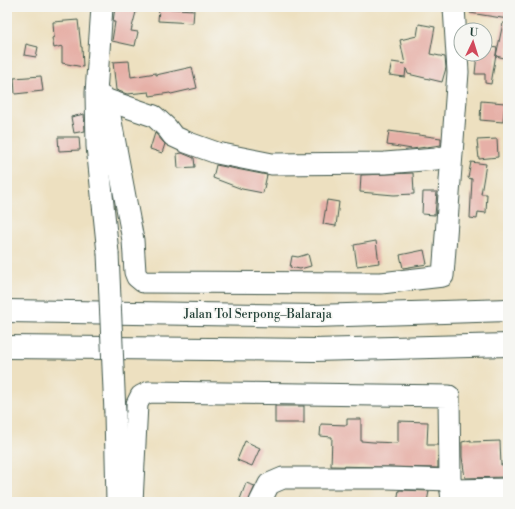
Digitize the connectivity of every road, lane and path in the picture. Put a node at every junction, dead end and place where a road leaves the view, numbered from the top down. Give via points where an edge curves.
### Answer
1 (102, 7) edge
2 (454, 7) edge
3 (101, 97) junction
4 (451, 155) junction
5 (508, 310) edge
6 (7, 311) edge
7 (508, 345) edge
8 (7, 347) edge
9 (508, 489) edge
10 (451, 490) edge
11 (117, 502) edge
12 (132, 502) edge
13 (260, 502) edge

1 - 3 street
2 - 4 street via 458,72
3 - 4 street via 154,116 173,136 186,142 217,153 272,164 400,162
3 - 4 street via 133,240 135,272 143,282 381,283 443,276
3 - 11 street, bridge via 97,146 108,253
5 - 6 highway, Jalan Tol Serpong–Balaraja via 315,316
7 - 8 highway via 314,350
9 - 10 street
10 - 12 street via 449,396 150,392 141,396 137,404
10 - 13 street via 387,478 283,478 269,484

